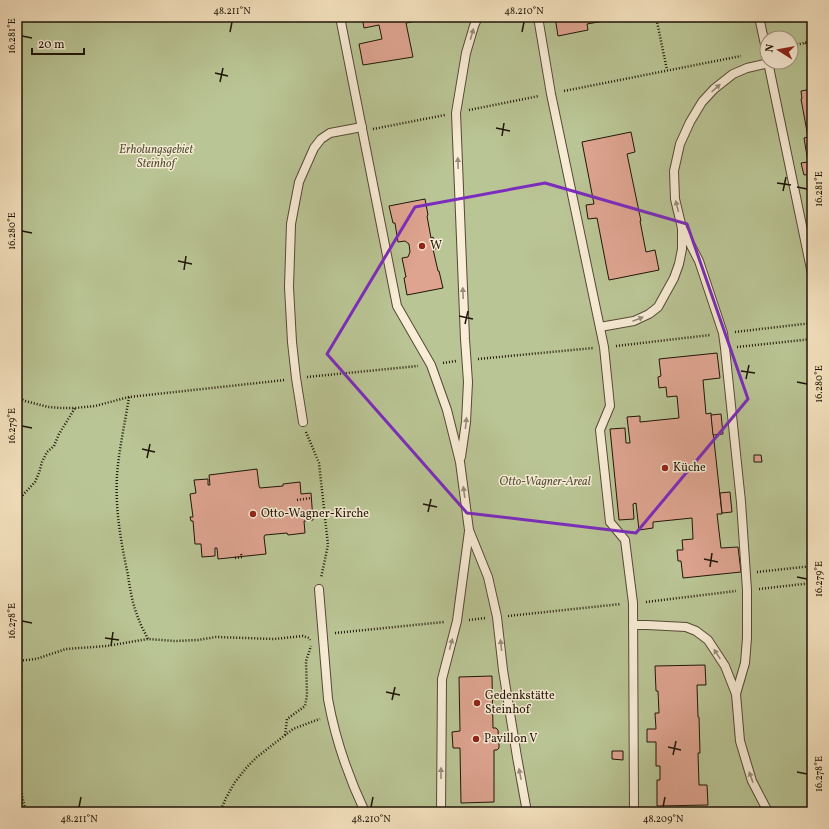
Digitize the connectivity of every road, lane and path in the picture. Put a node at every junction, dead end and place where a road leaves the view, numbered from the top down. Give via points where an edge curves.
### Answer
1 (340, 17) edge
2 (478, 17) edge
3 (538, 17) edge
4 (656, 17) edge
5 (760, 17) edge
6 (762, 30) edge
7 (812, 41) edge
8 (805, 43) junction
9 (799, 44) edge
10 (812, 49) edge
11 (759, 65) edge
12 (667, 70) dead end
13 (769, 70) edge
14 (362, 127) junction
15 (682, 228) junction
16 (812, 274) edge
17 (812, 323) edge
18 (600, 327) junction
19 (723, 333) junction
20 (812, 339) edge
21 (604, 347) junction
22 (725, 348) junction
23 (466, 360) junction
24 (431, 365) junction
25 (292, 379) junction
26 (17, 397) edge
27 (129, 397) junction
28 (75, 408) junction
29 (303, 422) joint
30 (460, 462) junction
31 (311, 498) dead end
32 (297, 500) dead end
33 (17, 506) edge
34 (313, 514) dead end
35 (299, 516) dead end
36 (469, 530) junction
37 (241, 554) dead end
38 (235, 558) dead end
39 (812, 566) edge
40 (746, 573) junction
41 (319, 589) joint
42 (457, 621) junction
43 (633, 625) junction
44 (323, 634) junction
45 (148, 639) junction
46 (17, 661) edge
47 (736, 694) junction
48 (331, 717) junction
49 (285, 735) junction
50 (17, 764) edge
51 (26, 812) edge
52 (220, 812) edge
53 (364, 812) edge
54 (441, 812) edge
55 (527, 812) edge
56 (634, 812) edge
57 (769, 812) edge

1 - 14 lane
23 -> 2 lane via 456,112 466,53
3 - 18 lane via 551,94
4 - 12 path
5 - 6 lane
7 - 8 path
8 - 9 path
8 - 10 path
15 -> 11 lane via 675,199 674,171 680,144 690,122 702,102 714,89 733,74
13 - 16 lane
14 - 24 lane via 397,306
14 - 25 lane via 330,133 321,139 314,148 299,182 291,224 289,287
18 -> 15 lane via 634,321 658,307 679,264
15 - 19 lane via 699,261
17 - 19 path
18 - 21 lane
19 - 21 path
19 - 22 lane
20 - 22 path
21 - 23 path
21 - 43 lane via 610,406 600,430 610,522 625,540 633,603
22 - 40 lane
23 - 24 path
30 -> 23 lane via 466,422
24 - 25 path
24 - 30 lane via 447,410
25 - 27 path
25 - 29 lane
26 - 28 path via 48,407
27 - 28 path via 95,406
27 - 45 path via 117,476 118,507 122,547 131,591 138,619
28 - 33 path via 54,446 47,452 34,482
29 - 41 path via 319,463 328,545
36 -> 30 lane
31 - 32 path
34 - 35 path
36 - 42 lane
55 -> 36 lane via 497,617 488,577
37 - 38 path via 242,557
39 - 40 path
40 - 47 lane via 747,638 745,662
41 - 44 lane
42 - 44 path
54 -> 42 lane via 442,679
47 -> 43 lane via 725,666 708,640 696,631 686,627
43 - 56 lane
44 - 48 lane
45 - 46 path via 66,649 36,659
45 - 49 path via 174,641 216,637 309,638 312,643 306,661 307,695 304,706 287,719
57 -> 47 lane via 752,781 740,741
48 - 49 path via 293,729
48 - 53 lane
49 - 52 path via 247,767 235,782
50 - 51 path

